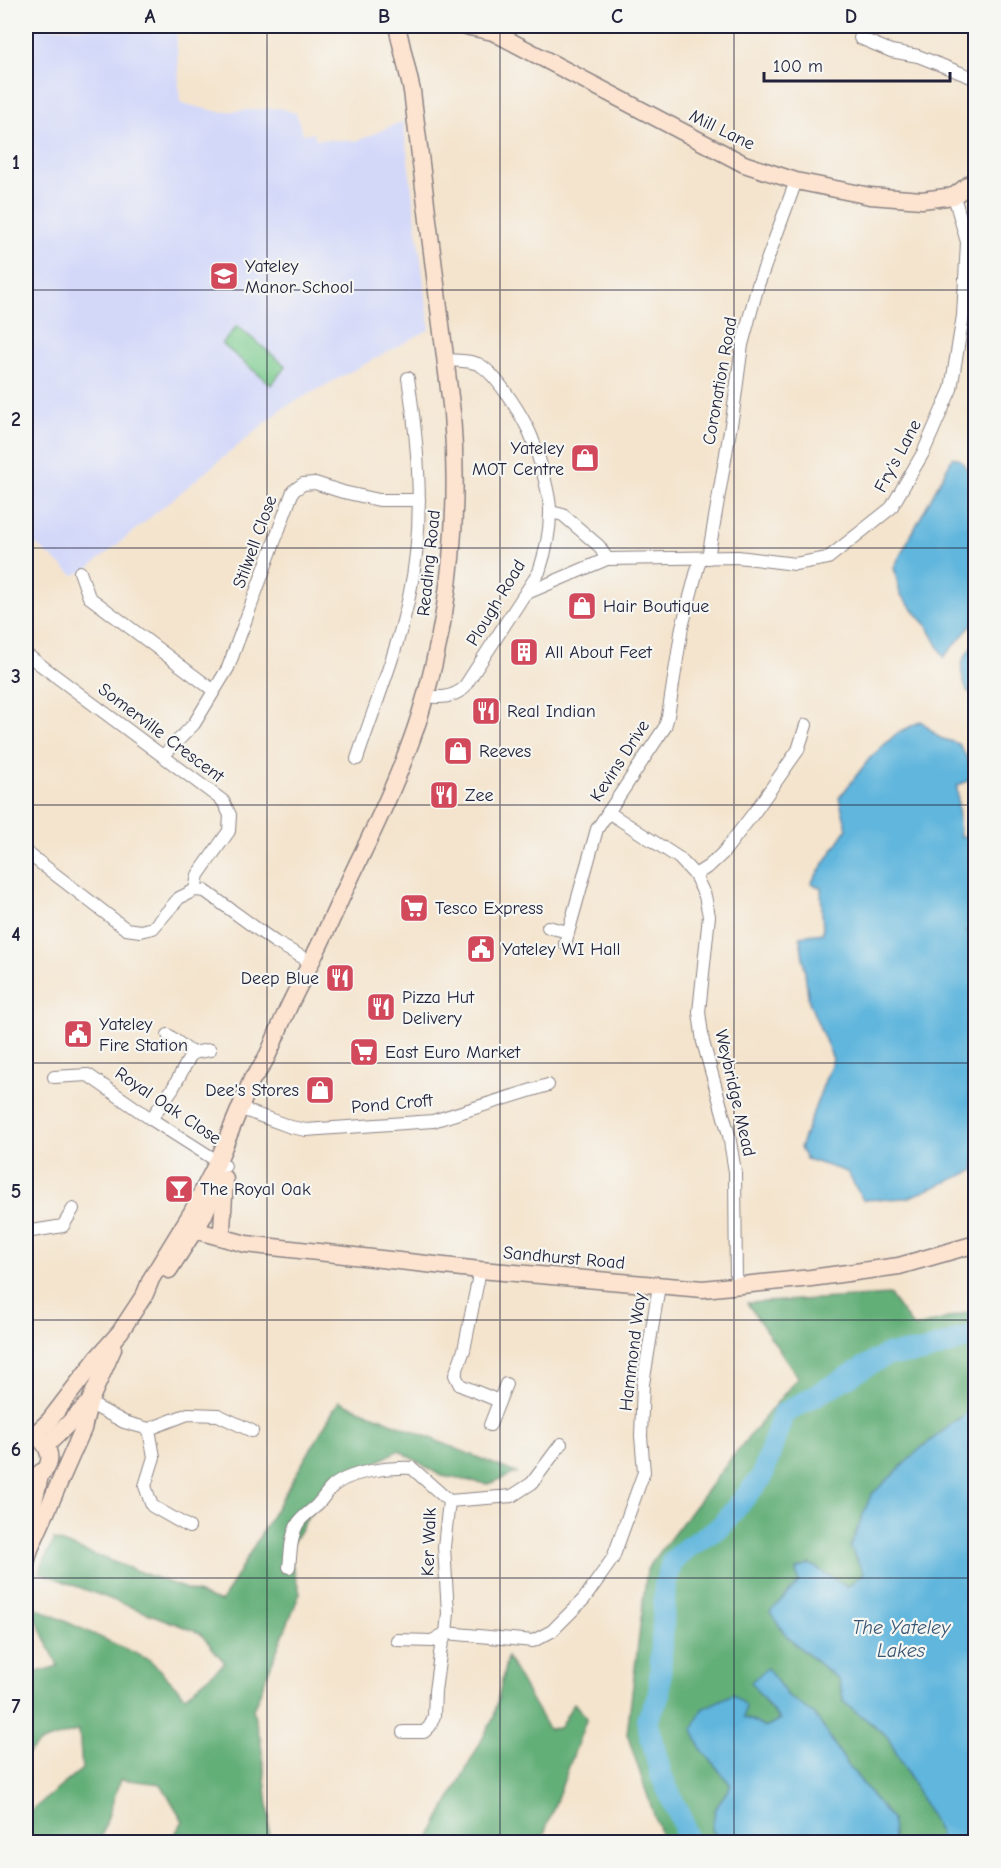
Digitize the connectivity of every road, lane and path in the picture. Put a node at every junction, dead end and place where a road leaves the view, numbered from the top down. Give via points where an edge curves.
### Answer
1 (465, 26) edge
2 (401, 27) edge
3 (860, 38) dead end
4 (975, 79) edge
5 (975, 178) edge
6 (796, 181) junction
7 (954, 196) junction
8 (446, 360) junction
9 (408, 378) dead end
10 (419, 500) junction
11 (551, 512) junction
12 (607, 559) junction
13 (704, 559) junction
14 (80, 572) dead end
15 (527, 593) junction
16 (26, 654) edge
17 (213, 690) junction
18 (425, 696) junction
19 (806, 725) dead end
20 (163, 756) junction
21 (357, 759) dead end
22 (608, 812) junction
23 (26, 852) edge
24 (695, 875) junction
25 (195, 890) junction
26 (548, 927) dead end
27 (311, 962) junction
28 (168, 1035) dead end
29 (210, 1050) dead end
30 (192, 1053) junction
31 (54, 1077) dead end
32 (548, 1085) dead end
33 (244, 1110) junction
34 (151, 1119) junction
35 (222, 1164) junction
36 (73, 1209) dead end
37 (193, 1222) junction
38 (26, 1232) edge
39 (224, 1234) junction
40 (975, 1244) edge
41 (480, 1270) junction
42 (659, 1286) junction
43 (736, 1287) junction
44 (120, 1332) junction
45 (506, 1384) dead end
46 (499, 1401) junction
47 (89, 1403) junction
48 (490, 1425) dead end
49 (149, 1429) junction
50 (252, 1431) dead end
51 (36, 1439) edge
52 (561, 1444) dead end
53 (34, 1474) edge
54 (449, 1501) junction
55 (189, 1527) dead end
56 (26, 1535) edge
57 (26, 1563) edge
58 (289, 1567) dead end
59 (446, 1633) junction
60 (397, 1640) dead end
61 (403, 1732) dead end

1 - 6 main road, Mill Lane via 493,32 744,164
2 - 8 main road, Reading Road
3 - 4 street
5 - 7 main road
6 - 7 main road, Mill Lane via 870,196 922,200
6 - 13 street, Coronation Road via 758,285 742,345 733,413
7 - 13 street, Fry's Lane via 967,242 963,316 951,389 923,453 891,508 828,558 795,564 738,557
8 - 11 street, Plough Road via 478,364 506,392 529,430
8 - 18 main road, Reading Road via 455,505 443,622
9 - 10 street
10 - 17 street, Stilwell Close via 379,500 315,483 303,484 293,491 228,668
10 - 21 street via 409,596
11 - 12 street via 563,515 599,546
11 - 15 street, Plough Road via 545,553
12 - 13 street, Fry's Lane
12 - 15 street, Fry's Lane
13 - 22 street, Kevins Drive via 682,627 665,727
14 - 17 street via 89,597
15 - 18 street, Plough Road via 463,689 446,698
16 - 20 street, Somerville Crescent
17 - 20 street, Stilwell Close via 194,724
18 - 27 main road, Reading Road via 393,787
19 - 24 street via 798,750 756,810 723,853
20 - 25 street, Somerville Crescent via 223,801 230,815 229,831 198,875
22 - 24 street, Weybridge Mead via 679,858
22 - 26 street, Kevins Drive via 597,829 566,938
23 - 25 street via 126,929 153,928 179,898
24 - 43 street, Weybridge Mead via 709,916 700,1022 735,1172
25 - 27 street via 205,891 275,942
27 - 33 main road, Reading Road via 260,1071 261,1082
28 - 30 street
29 - 30 street
30 - 34 street
31 - 34 street, Royal Oak Close via 88,1075
32 - 33 street, Pond Croft via 433,1121 306,1130
33 - 35 main road, Reading Road
34 - 35 street, Royal Oak Close
35 - 37 main road, Reading Road
35 - 39 main road
36 - 38 street via 63,1226
37 - 39 main road, Sandhurst Road
37 - 44 main road, Reading Road via 159,1284 145,1294
39 - 41 main road, Sandhurst Road via 246,1244
40 - 43 main road, Sandhurst Road via 899,1266
41 - 42 main road, Sandhurst Road
41 - 46 street via 455,1375 460,1385
42 - 43 main road, Sandhurst Road via 704,1290
42 - 59 street, Hammond Way via 643,1384 644,1472 614,1558 584,1599 552,1631 533,1641
44 - 47 main road, Reading Road
44 - 51 main road, Reading Road
45 - 46 street
46 - 48 street
47 - 49 street via 124,1422
47 - 51 main road, Reading Road
47 - 57 main road, Reading Road via 83,1429
49 - 50 street via 188,1414 218,1415
49 - 55 street via 154,1457 145,1486 152,1506
51 - 53 main road via 50,1458 47,1466
52 - 54 street via 531,1483 513,1496
53 - 56 main road
54 - 58 street, Ker Walk via 412,1468 395,1467 346,1479 332,1487 297,1525
54 - 59 street, Ker Walk via 444,1547
59 - 60 street, Hammond Way via 432,1641
59 - 61 street, Ker Walk via 430,1726 424,1732

